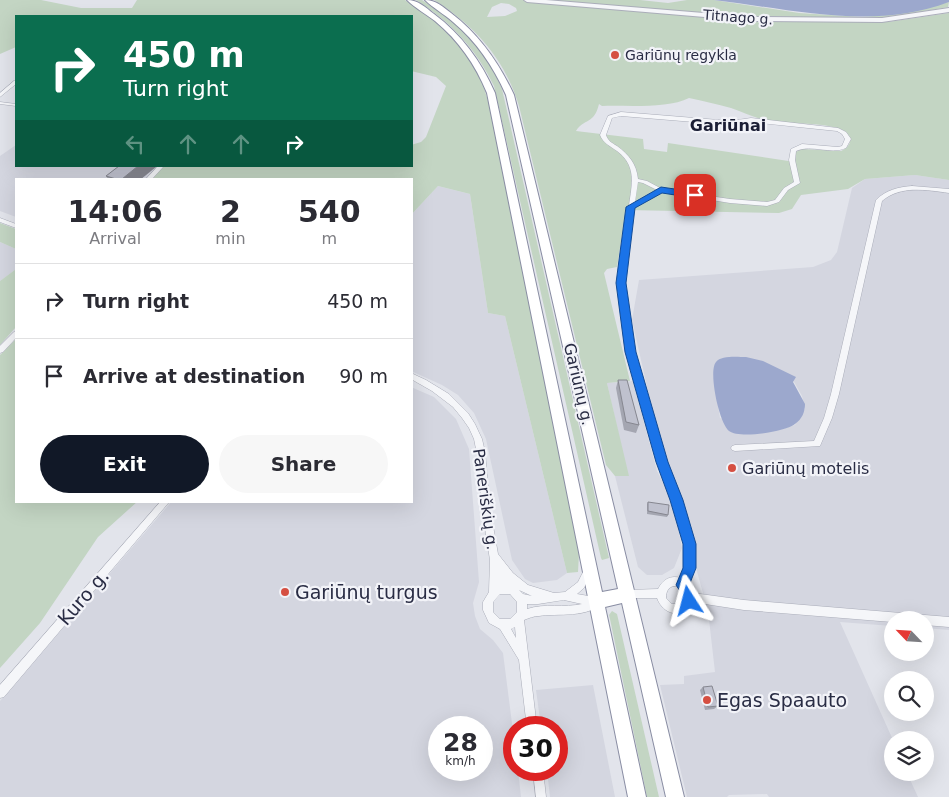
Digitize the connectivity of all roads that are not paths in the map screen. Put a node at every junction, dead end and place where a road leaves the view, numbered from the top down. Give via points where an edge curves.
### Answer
1 (410, 0) edge
2 (428, 0) edge
3 (527, 0) edge
4 (949, 10) edge
5 (15, 83) edge
6 (0, 96) edge
7 (0, 103) edge
8 (15, 105) edge
9 (159, 167) edge
10 (150, 178) edge
11 (635, 180) junction
12 (661, 190) junction
13 (949, 192) edge
14 (630, 207) junction
15 (0, 220) edge
16 (15, 226) edge
17 (15, 335) edge
18 (0, 350) edge
19 (413, 377) edge
20 (735, 448) dead end
21 (598, 468) junction
22 (613, 480) dead end
23 (164, 503) edge
24 (494, 555) junction
25 (590, 567) junction
26 (683, 585) junction
27 (509, 590) junction
28 (493, 593) junction
29 (661, 593) junction
30 (628, 594) junction
31 (567, 596) junction
32 (554, 597) junction
33 (689, 597) junction
34 (520, 598) junction
35 (597, 601) junction
36 (520, 618) junction
37 (949, 622) edge
38 (503, 625) junction
39 (522, 656) junction
40 (0, 693) edge
41 (530, 716) edge
42 (539, 781) edge
43 (541, 797) edge
44 (637, 797) edge
45 (675, 797) edge

1 - 25 highway, Gariūnų g. via 438,19 466,46 491,93
2 - 21 highway, Gariūnų g. via 461,23 483,46 510,95
3 - 4 street, Titnago g. via 752,19 882,20
5 - 6 street
7 - 8 street
9 - 10 street
11 - 12 street
11 - 12 street via 630,161 603,138 610,116 731,123 752,120 815,127 844,133 848,139 844,147 802,146 793,150 797,183 774,202 750,203
11 - 14 street
12 - 14 street
13 - 20 street via 892,190 879,200 835,394 816,444
14 - 26 street via 621,283 622,301 630,352 690,544 689,568
15 - 16 street
17 - 18 street
19 - 24 street, Paneriškių g. via 439,390 452,401 477,436
21 - 22 highway
21 - 30 highway, Gariūnų g.
23 - 40 street, Kuro g.
24 - 27 street
24 - 28 street, Paneriškių g.
24 - 32 street via 522,587
25 - 31 street via 581,585
25 - 35 highway, Gariūnų g.
26 - 29 street via 670,582 663,586
26 - 33 street
27 - 28 street
27 - 34 street
28 - 38 street, Paneriškių g. via 488,602 488,612 493,621
29 - 30 street
29 - 33 street via 664,601 674,608 684,607
30 - 35 highway
30 - 45 highway, Gariūnų g.
31 - 32 street
31 - 35 street
32 - 34 street via 540,601
33 - 37 street via 744,605
34 - 36 street via 523,604
35 - 36 street via 572,612 535,611
35 - 44 highway, Gariūnų g.
36 - 38 street
36 - 39 street
38 - 39 street
39 - 41 street
42 - 43 street

